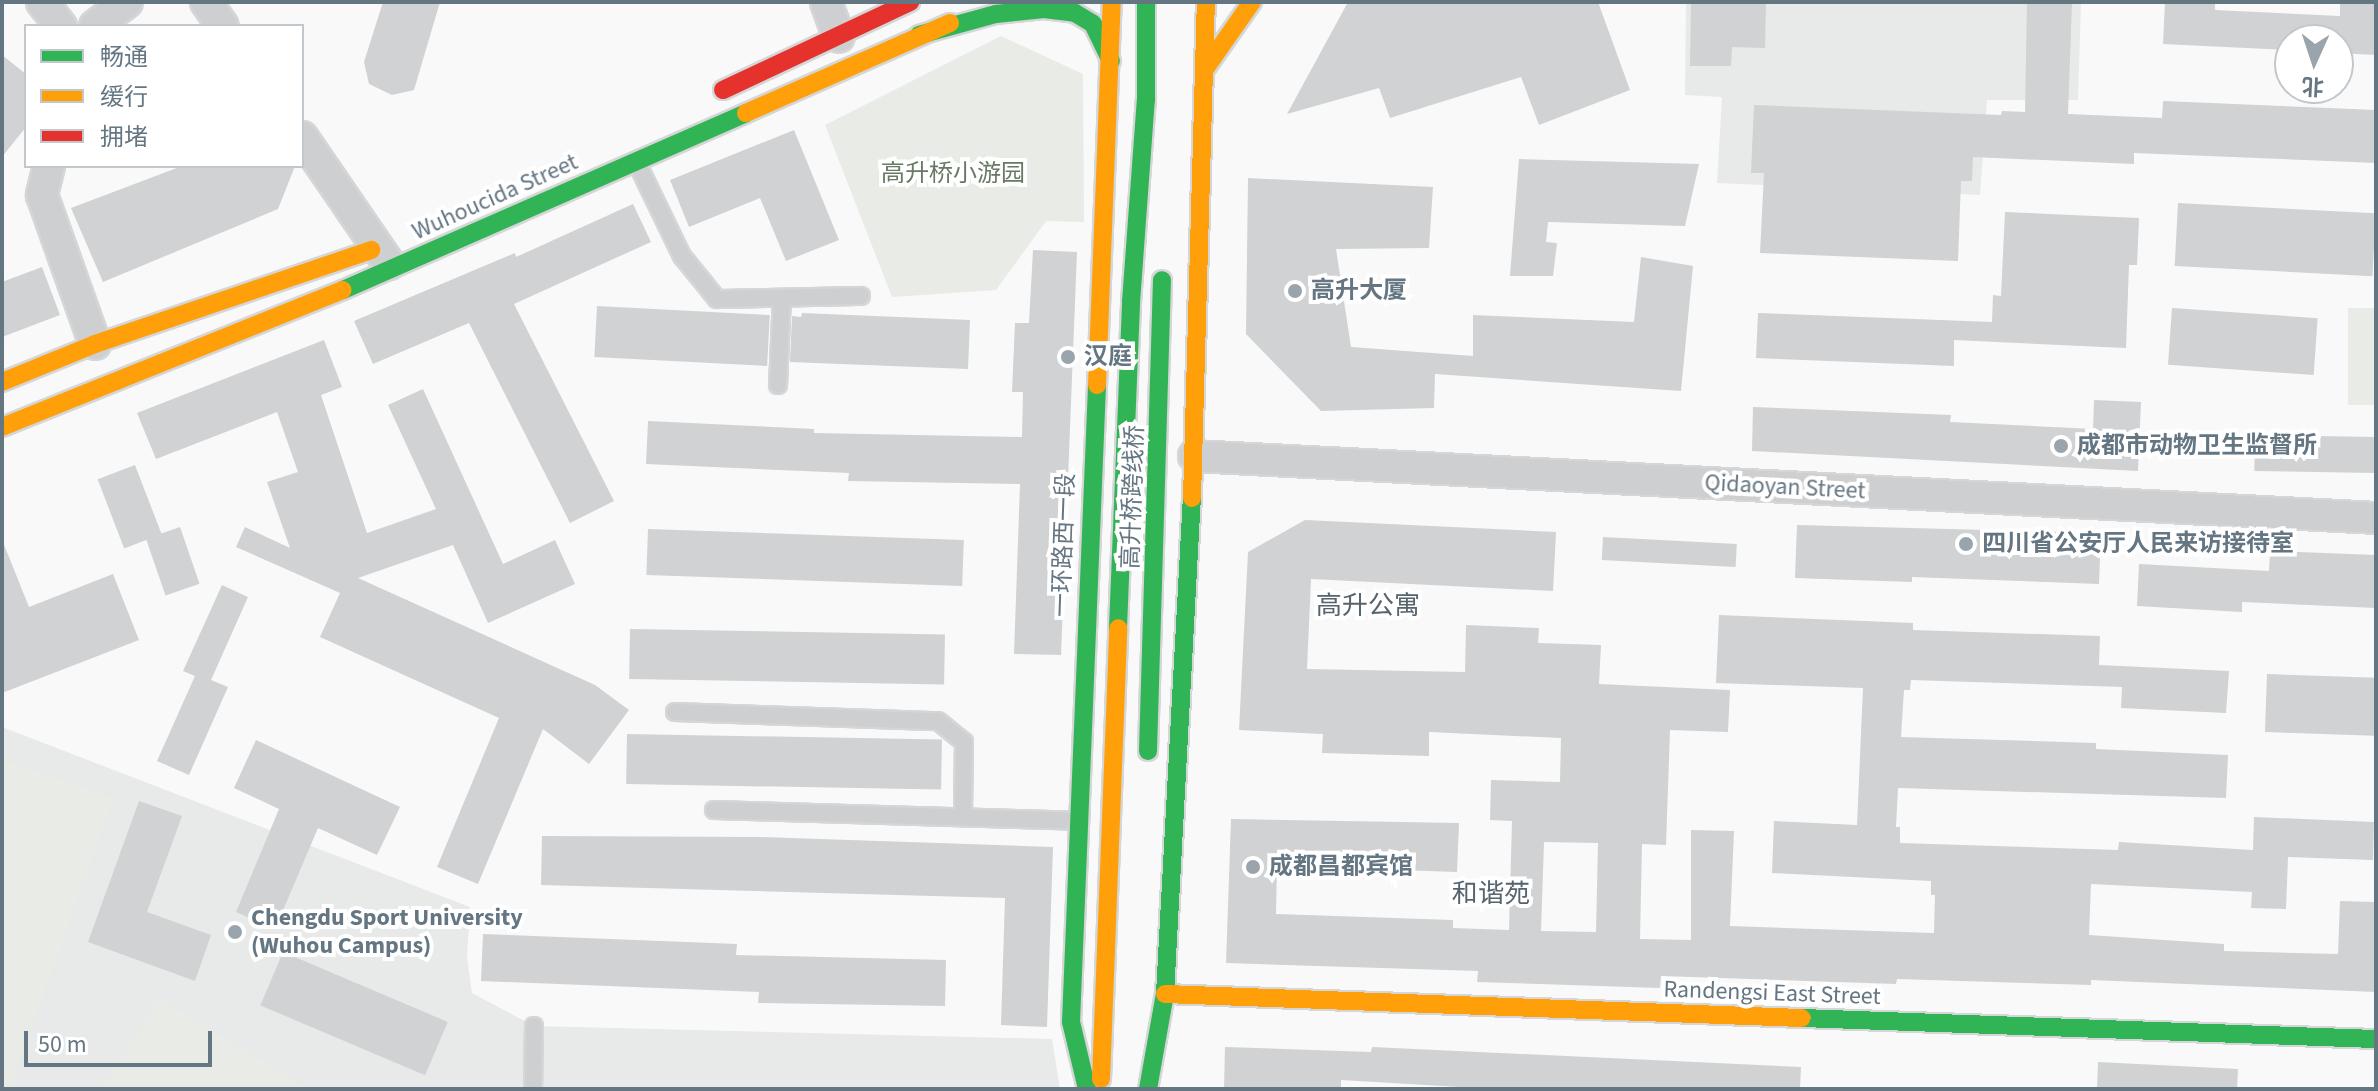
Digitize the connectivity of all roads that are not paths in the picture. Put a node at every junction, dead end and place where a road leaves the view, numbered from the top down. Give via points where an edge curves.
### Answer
1 (42, 2) edge
2 (127, 2) edge
3 (206, 2) edge
4 (826, 2) edge
5 (910, 2) edge
6 (1004, 2) edge
7 (1112, 2) edge
8 (1146, 2) edge
9 (1206, 2) edge
10 (1252, 2) edge
11 (59, 24) edge
12 (98, 24) edge
13 (222, 24) edge
14 (919, 35) junction
15 (839, 37) junction
16 (1111, 61) junction
17 (1205, 69) junction
18 (710, 96) dead end
19 (304, 140) edge
20 (635, 160) junction
21 (49, 168) edge
22 (389, 252) junction
23 (1163, 267) dead end
24 (861, 296) dead end
25 (782, 298) junction
26 (95, 344) junction
27 (2, 382) edge
28 (778, 385) dead end
29 (2, 427) edge
30 (1194, 456) junction
31 (2376, 518) edge
32 (675, 712) dead end
33 (1147, 775) dead end
34 (714, 810) dead end
35 (963, 817) junction
36 (1078, 821) junction
37 (1165, 994) junction
38 (534, 1026) dead end
39 (2376, 1039) edge
40 (1138, 1041) dead end
41 (533, 1089) edge
42 (1087, 1089) edge
43 (1100, 1089) edge
44 (1137, 1089) edge
45 (1148, 1089) edge

1 - 11 street
2 - 12 street
3 - 13 street
4 - 15 street
5 - 15 main road
6 - 14 main road, Wuhoucida Street
7 - 16 main road, 一环路西一段
8 - 43 main road, 高升桥跨线桥 via 1146,100 1131,302
9 - 17 main road
10 - 17 main road
14 - 16 main road via 996,14 1044,9 1075,13 1093,24
14 - 20 main road, Wuhoucida Street
15 - 18 main road
16 - 36 main road, 一环路西一段
17 - 30 main road
19 - 22 street
20 - 22 main road, Wuhoucida Street
20 - 25 lane via 682,256 717,299
21 - 26 street via 42,195
22 - 26 main road, Wuhoucida Street
22 - 29 main road, Wuhoucida Street
23 - 33 main road, 高升桥跨线桥
24 - 25 lane
25 - 28 lane
26 - 27 main road, Wuhoucida Street
30 - 31 street, Qidaoyan Street
30 - 37 main road
32 - 35 lane via 938,721 964,742
34 - 35 lane
35 - 36 lane
36 - 42 main road, 一环路西一段 via 1071,1022
37 - 39 main road, Randengsi East Street
37 - 45 main road
38 - 41 lane
40 - 44 main road

